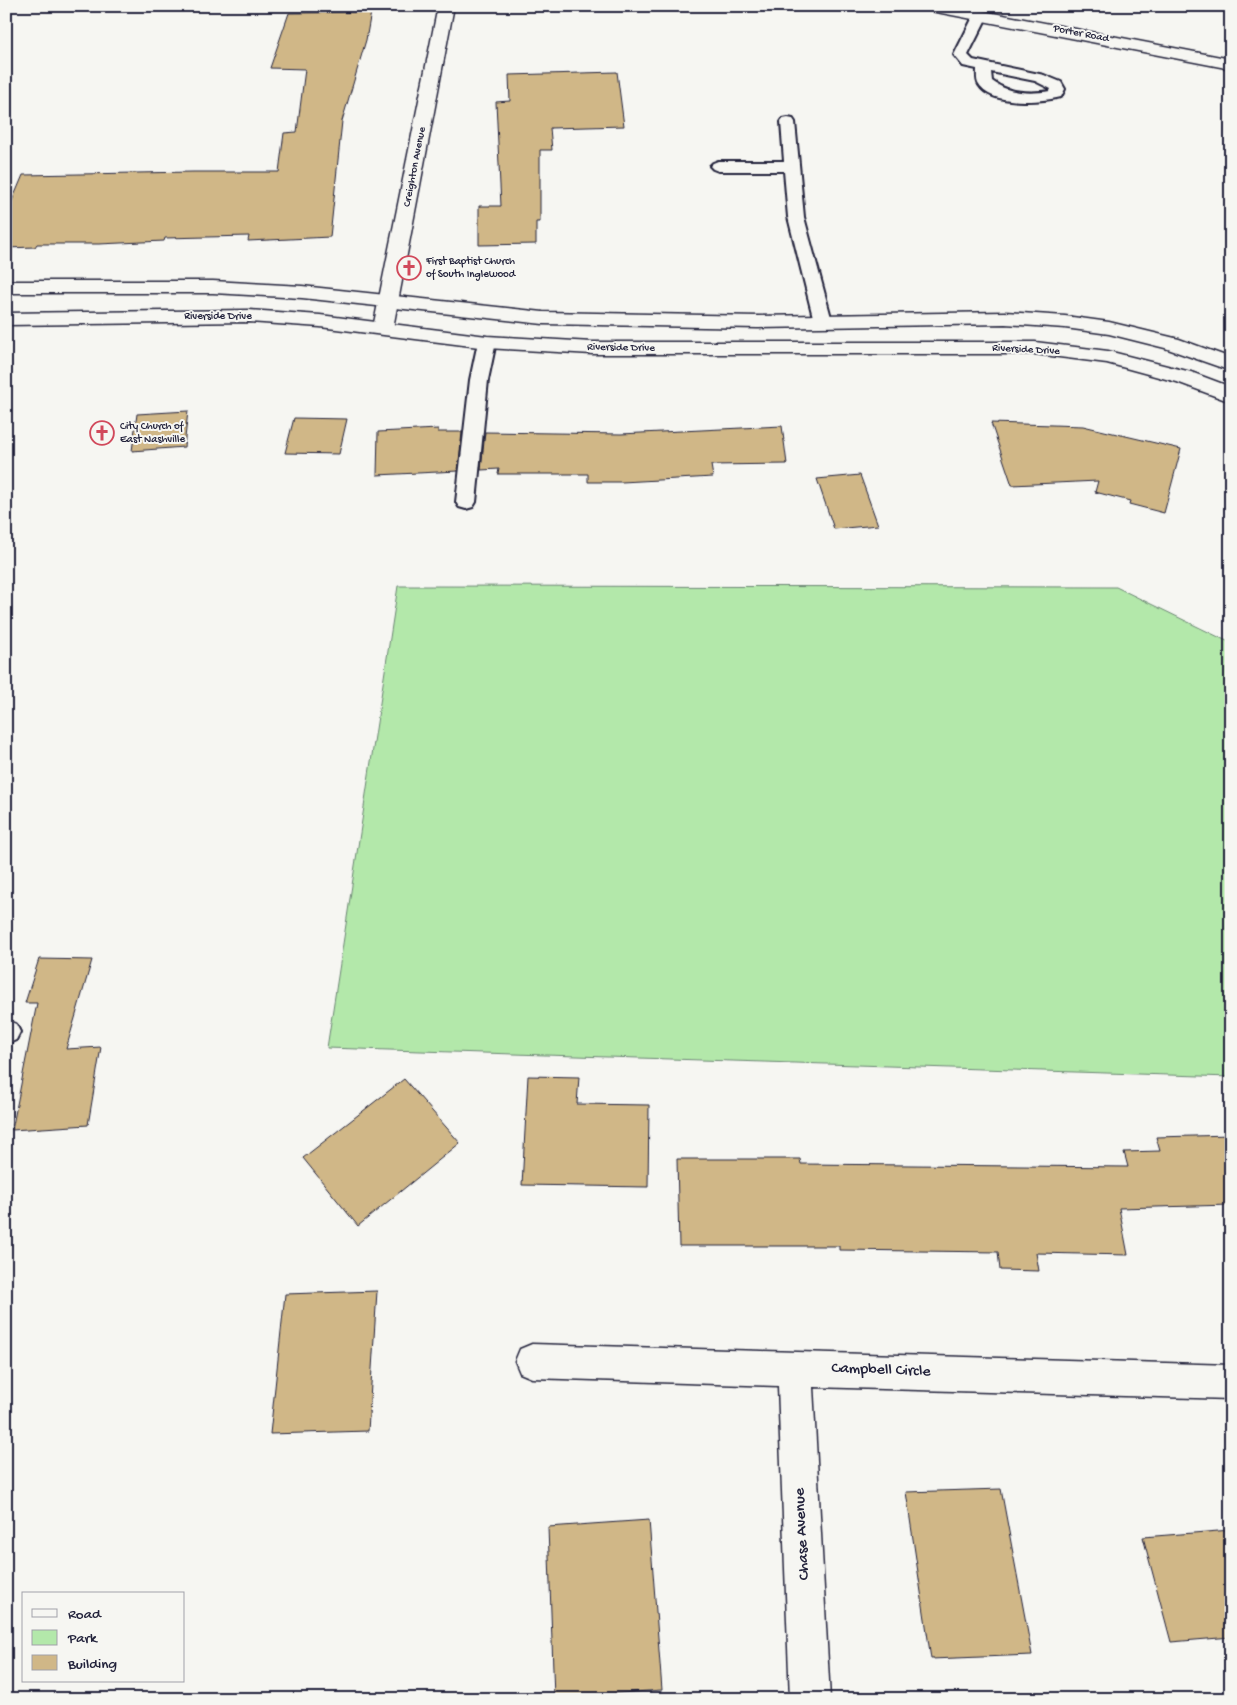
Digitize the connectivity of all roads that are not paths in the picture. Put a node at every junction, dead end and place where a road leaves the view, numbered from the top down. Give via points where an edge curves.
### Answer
1 (446, 6) edge
2 (931, 6) edge
3 (981, 15) junction
4 (1231, 64) edge
5 (984, 67) dead end
6 (788, 122) dead end
7 (718, 166) dead end
8 (791, 166) junction
9 (6, 287) edge
10 (389, 302) junction
11 (6, 319) edge
12 (824, 321) junction
13 (1065, 322) junction
14 (383, 328) junction
15 (487, 342) junction
16 (1060, 351) junction
17 (1231, 365) edge
18 (1231, 395) edge
19 (466, 502) dead end
20 (532, 1361) dead end
21 (796, 1368) junction
22 (1231, 1382) edge
23 (810, 1699) edge

1 - 10 street, Creighton Avenue
2 - 3 street, Porter Road
3 - 4 street, Porter Road
3 - 5 lane via 961,55 968,63
6 - 8 lane
7 - 8 lane
8 - 12 lane via 796,217
9 - 10 street, Riverside Drive via 214,286
10 - 12 street, Riverside Drive via 543,318 656,322
10 - 14 street, Creighton Avenue
11 - 14 street, Riverside Drive via 249,316
12 - 13 street, Riverside Drive via 1005,318
13 - 16 street
13 - 17 street, Riverside Drive via 1164,341
14 - 15 street, Riverside Drive
15 - 16 street, Riverside Drive via 592,348 1035,348
15 - 19 lane via 479,380
16 - 18 street, Riverside Drive via 1108,357 1184,377
20 - 21 street, Campbell Circle
21 - 22 street, Campbell Circle
21 - 23 street, Chase Avenue

